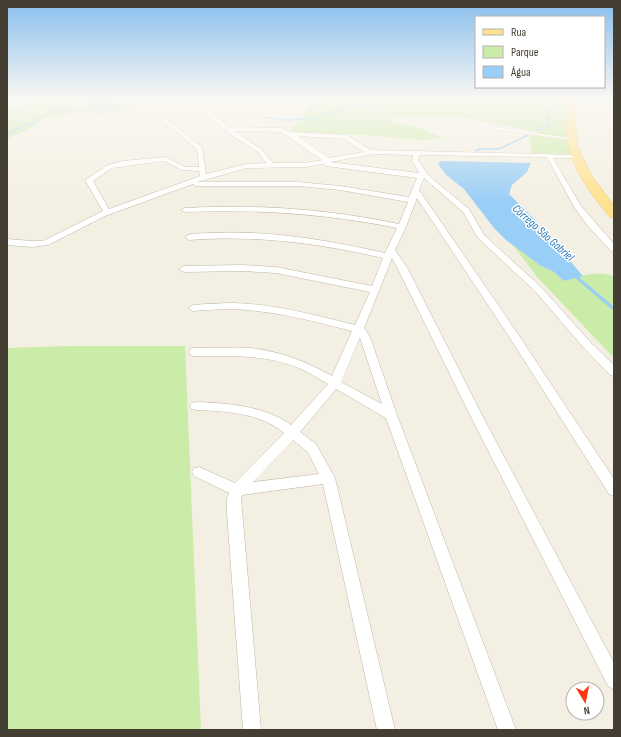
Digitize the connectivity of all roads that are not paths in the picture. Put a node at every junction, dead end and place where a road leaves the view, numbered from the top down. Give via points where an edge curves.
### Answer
1 (183, 134) edge
2 (235, 134) edge
3 (290, 134) edge
4 (297, 134) edge
5 (539, 134) edge
6 (569, 134) edge
7 (570, 139) junction
8 (371, 153) junction
9 (414, 154) junction
10 (550, 158) junction
11 (576, 158) junction
12 (327, 160) junction
13 (317, 162) junction
14 (271, 165) junction
15 (202, 169) junction
16 (422, 175) junction
17 (204, 177) junction
18 (187, 183) junction
19 (414, 196) junction
20 (185, 210) dead end
21 (108, 212) junction
22 (614, 214) edge
23 (402, 227) junction
24 (189, 237) dead end
25 (7, 242) edge
26 (614, 249) edge
27 (389, 253) junction
28 (184, 269) dead end
29 (375, 290) junction
30 (192, 308) dead end
31 (359, 329) junction
32 (194, 352) dead end
33 (614, 372) edge
34 (336, 383) junction
35 (196, 406) dead end
36 (391, 415) junction
37 (293, 432) junction
38 (199, 472) dead end
39 (328, 478) junction
40 (237, 490) junction
41 (614, 490) edge
42 (614, 680) edge
43 (252, 730) edge
44 (386, 730) edge
45 (508, 730) edge

1 - 15 street via 200,148
2 - 14 street via 260,151
3 - 12 street
4 - 8 street via 346,137
5 - 7 lane
6 - 7 main road
7 - 11 main road
8 - 9 street
8 - 12 street
9 - 10 street
9 - 11 street
9 - 16 street
10 - 11 street
10 - 26 street via 578,207
11 - 22 main road
12 - 13 street
13 - 14 street
13 - 16 street
14 - 17 street via 247,166
15 - 17 street
15 - 21 street via 184,169 164,159 110,166 89,180
16 - 19 street
16 - 33 street via 466,212 482,236 538,288
17 - 18 street
18 - 19 street via 298,184
18 - 21 street
19 - 23 street
19 - 41 street via 514,336
20 - 23 street via 248,208 308,211 368,219
21 - 25 street via 45,243
23 - 27 street
24 - 27 street via 279,237
27 - 29 street
27 - 42 street via 403,269
28 - 29 street via 275,270
29 - 31 street
30 - 31 street via 233,306 271,310
31 - 34 street
31 - 36 street via 365,337
32 - 34 street via 251,352 281,358 305,366
34 - 36 street
34 - 37 street
35 - 37 street via 227,407 252,413 279,422
36 - 45 street
37 - 39 street via 312,448
37 - 40 street
38 - 40 street
39 - 40 street
39 - 44 street
40 - 43 street via 234,513

